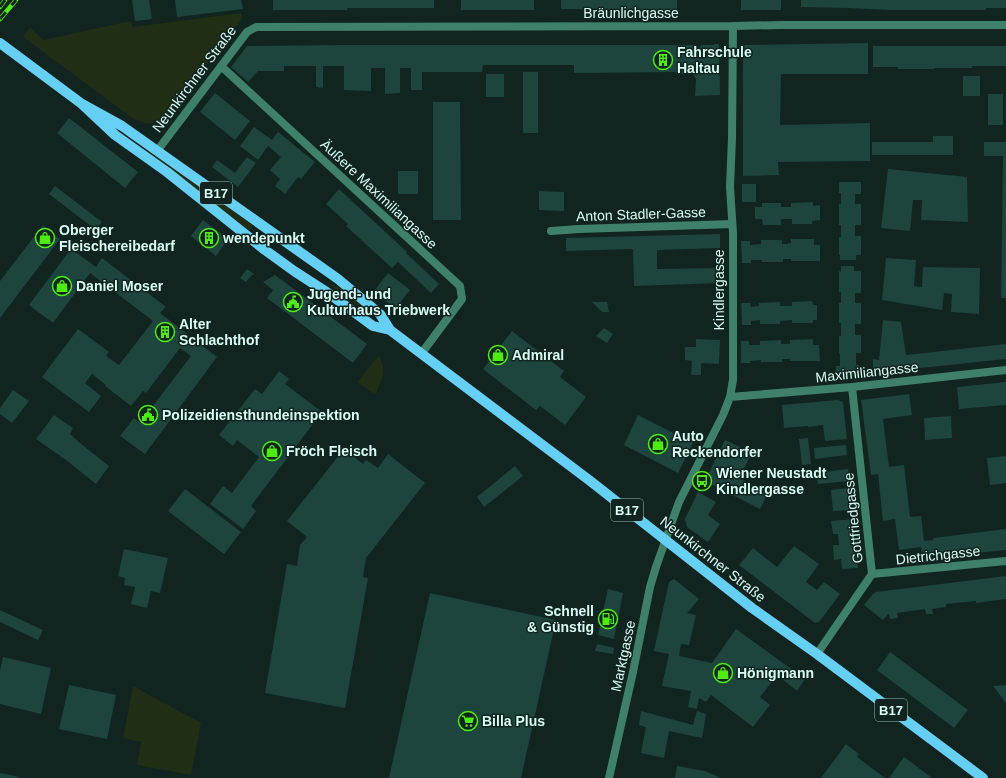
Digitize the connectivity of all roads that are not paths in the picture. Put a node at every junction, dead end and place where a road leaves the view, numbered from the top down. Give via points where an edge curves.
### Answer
1 (1006, 25) edge
2 (733, 26) junction
3 (256, 27) joint
4 (0, 43) edge
5 (221, 66) junction
6 (82, 104) junction
7 (157, 151) junction
8 (732, 224) junction
9 (551, 231) dead end
10 (390, 330) junction
11 (421, 354) junction
12 (1006, 370) edge
13 (852, 387) junction
14 (730, 396) junction
15 (665, 540) junction
16 (1006, 561) edge
17 (872, 574) junction
18 (816, 654) junction
19 (609, 778) edge
20 (982, 778) edge

1 - 2 street, Bräunlichgasse
2 - 3 street, Bräunlichgasse
2 - 8 street, Kindlergasse via 730,187
3 - 5 street, Neunkirchner Straße via 247,32
4 - 6 main road, Neunkirchner Straße / B17
5 - 7 street, Neunkirchner Straße
5 - 11 street, Äußere Maximiliangasse via 460,286 462,299
6 - 7 main road, Neunkirchner Straße / B17 via 122,126
6 - 10 main road, Neunkirchner Straße / B17 via 115,135 294,271 373,326
7 - 10 main road, Neunkirchner Straße / B17 via 338,279 380,314
8 - 9 street, Anton Stadler-Gasse
8 - 14 street, Kindlergasse via 733,380
10 - 11 main road, Neunkirchner Straße / B17
11 - 15 main road, Neunkirchner Straße / B17
12 - 13 street, Maximiliangasse
13 - 14 street, Maximiliangasse
13 - 17 street, Gottfriedgasse
14 - 15 street, Kindlergasse via 679,502
15 - 18 main road, Neunkirchner Straße / B17
15 - 19 street, Marktgasse via 650,588
16 - 17 street, Dietrichgasse
17 - 18 street, Gottfriedgasse
18 - 20 main road, Neunkirchner Straße / B17

